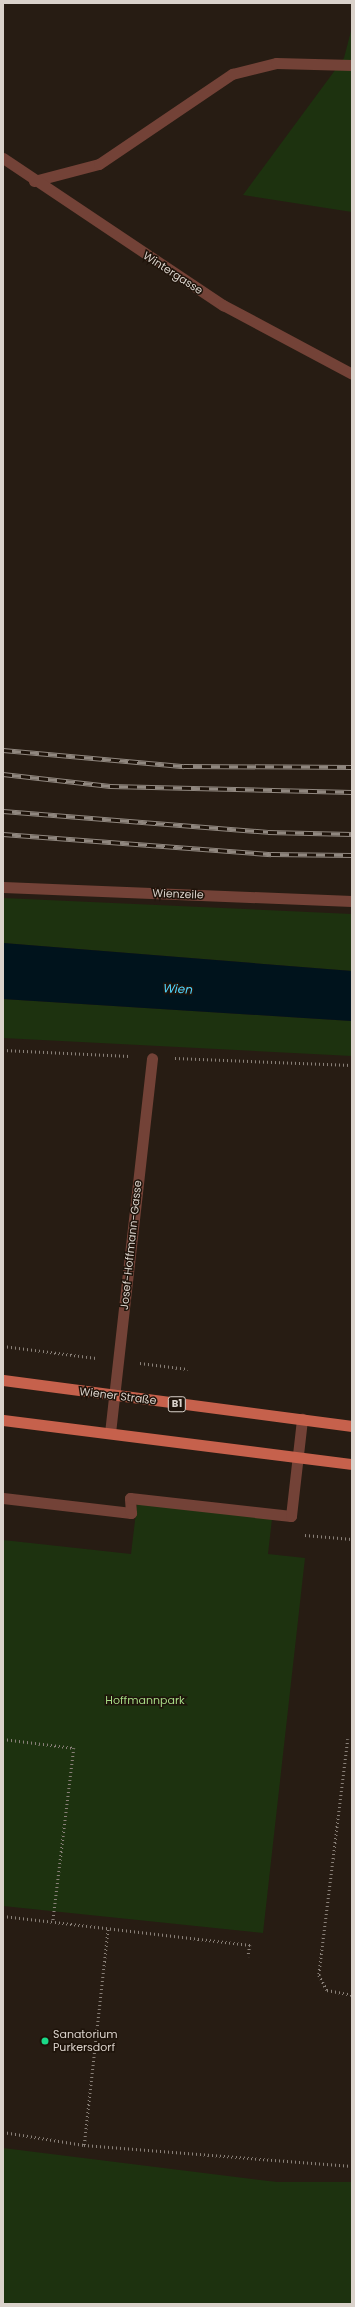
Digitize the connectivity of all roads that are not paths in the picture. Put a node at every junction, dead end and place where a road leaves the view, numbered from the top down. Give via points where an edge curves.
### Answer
1 (352, 65) edge
2 (3, 158) edge
3 (34, 181) junction
4 (352, 374) edge
5 (3, 887) edge
6 (352, 901) edge
7 (152, 1058) road end
8 (3, 1380) edge
9 (114, 1396) junction
10 (302, 1419) junction
11 (3, 1420) edge
12 (352, 1426) edge
13 (110, 1433) junction
14 (297, 1457) junction
15 (352, 1464) edge
16 (3, 1498) edge

1 - 3 street via 276,63 232,74 99,164
2 - 3 street, Wintergasse
3 - 4 street, Wintergasse via 222,305
5 - 6 street, Wienzeile
7 - 9 street, Josef-Hoffmann-Gasse
8 - 9 main road, Wiener Straße / B1
9 - 10 main road, Wiener Straße / B1
9 - 13 street, Josef-Hoffmann-Gasse
10 - 12 main road, Wiener Straße / B1
10 - 14 street
11 - 13 main road
13 - 14 main road
14 - 15 main road
14 - 16 street via 291,1516 130,1498 131,1513

